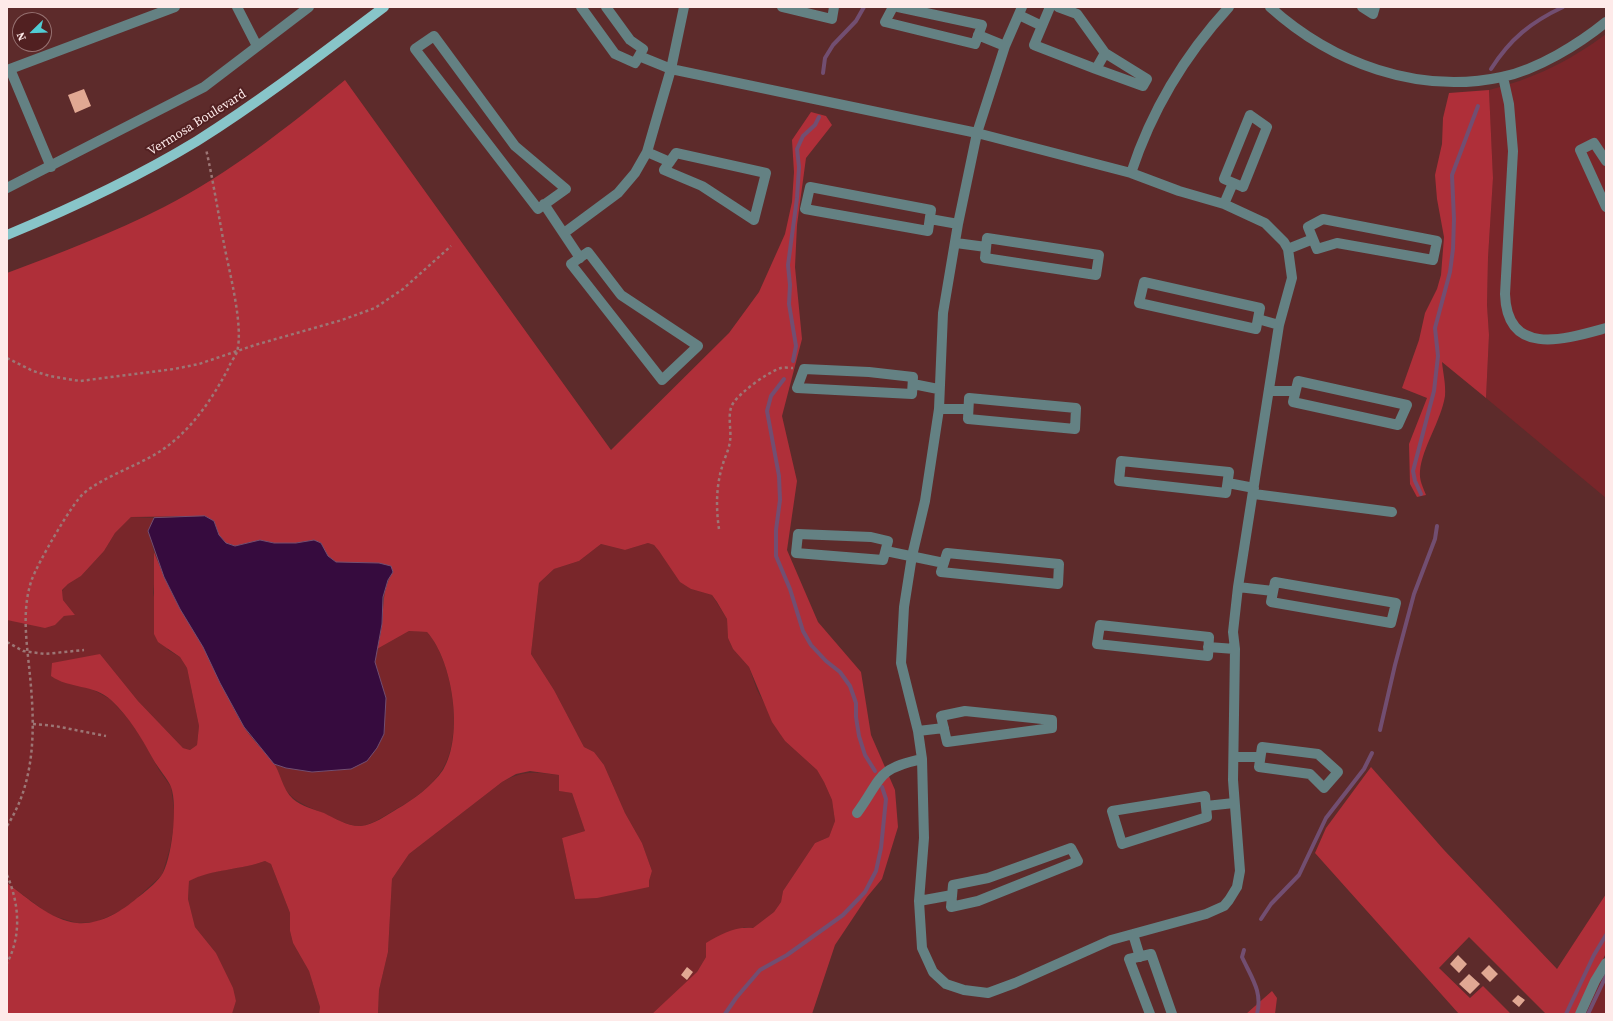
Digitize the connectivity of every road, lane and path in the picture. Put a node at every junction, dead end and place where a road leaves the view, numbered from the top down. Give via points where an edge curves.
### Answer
1 (175, 7) edge
2 (237, 7) edge
3 (309, 7) edge
4 (384, 7) edge
5 (581, 7) edge
6 (606, 7) edge
7 (684, 7) edge
8 (782, 7) edge
9 (834, 7) edge
10 (892, 7) edge
11 (898, 7) edge
12 (1050, 7) edge
13 (1058, 7) edge
14 (1230, 7) edge
15 (1270, 7) edge
16 (1362, 7) edge
17 (1375, 7) edge
18 (1020, 11) edge
19 (1606, 22) edge
20 (1042, 26) junction
21 (978, 35) junction
22 (257, 46) junction
23 (1005, 46) junction
24 (1105, 53) junction
25 (639, 56) junction
26 (9, 69) edge
27 (671, 69) junction
28 (1096, 69) junction
29 (1503, 77) junction
30 (977, 133) junction
31 (203, 136) junction
32 (647, 152) junction
33 (1606, 160) edge
34 (670, 162) junction
35 (51, 167) junction
36 (1131, 173) junction
37 (1233, 183) junction
38 (7, 188) edge
39 (544, 204) junction
40 (1224, 204) junction
41 (1606, 207) edge
42 (930, 219) junction
43 (958, 224) junction
44 (564, 233) junction
45 (7, 235) edge
46 (1313, 239) junction
47 (956, 243) junction
48 (451, 246) dead end
49 (986, 247) junction
50 (1288, 249) junction
51 (580, 258) junction
52 (1258, 319) junction
53 (1279, 325) junction
54 (1606, 328) edge
55 (237, 351) junction
56 (7, 358) edge
57 (804, 369) junction
58 (913, 384) junction
59 (938, 389) junction
60 (1270, 391) junction
61 (1295, 391) junction
62 (939, 409) junction
63 (968, 409) junction
64 (1228, 483) junction
65 (1254, 491) junction
66 (1392, 512) dead end
67 (719, 528) dead end
68 (886, 551) junction
69 (912, 556) junction
70 (944, 563) junction
71 (1238, 587) junction
72 (1273, 591) junction
73 (7, 642) edge
74 (1208, 647) junction
75 (1235, 649) junction
76 (84, 650) dead end
77 (27, 651) junction
78 (33, 724) junction
79 (944, 728) junction
80 (918, 731) junction
81 (106, 736) dead end
82 (1234, 757) junction
83 (1260, 757) junction
84 (922, 759) junction
85 (1234, 804) junction
86 (1206, 806) junction
87 (857, 813) dead end
88 (7, 826) edge
89 (7, 875) edge
90 (952, 895) junction
91 (919, 901) junction
92 (1133, 934) junction
93 (1140, 957) junction
94 (7, 963) edge
95 (1606, 963) edge
96 (1150, 1014) edge
97 (1172, 1014) edge
98 (1580, 1014) edge

1 - 26 street
2 - 22 street
3 - 22 street
4 - 31 main road, Vermosa Boulevard via 262,97
5 - 25 street via 615,54 635,63
6 - 25 street via 630,40 643,49
7 - 27 street
8 - 9 street via 832,19
10 - 21 street via 885,22 975,44
11 - 21 street via 982,25
12 - 20 street
13 - 24 street via 1077,14
14 - 36 street via 1194,47 1164,94 1142,139
15 - 29 street via 1321,46 1386,72 1409,78 1448,81
16 - 17 street via 1373,14
18 - 20 street
18 - 23 street
19 - 29 street via 1576,44 1552,57
20 - 28 street via 1034,45
21 - 23 street
22 - 35 street via 204,86
23 - 30 street
24 - 28 street
24 - 28 street via 1147,79 1143,86
25 - 27 street
26 - 35 street
27 - 30 street
27 - 32 street
29 - 54 street via 1509,104 1513,151 1505,294 1507,312 1516,327 1538,340 1563,339
30 - 36 street
30 - 43 street
31 - 45 main road, Vermosa Boulevard via 88,200
31 - 55 path via 217,197 234,297 238,324
32 - 34 street
32 - 44 street via 635,173 618,193
33 - 41 street via 1594,143 1580,150
34 - 34 street via 664,170 702,186 754,220 766,173 676,153
35 - 38 street
36 - 40 street
37 - 37 street via 1243,187 1267,127 1250,115 1224,179
37 - 40 street
39 - 39 street via 566,189 515,146 434,36 415,49 538,209
39 - 44 street
40 - 50 street via 1265,223
42 - 42 street via 928,231 805,209 810,187 931,210
42 - 43 street
43 - 47 street
44 - 51 street
46 - 46 street via 1317,249 1337,242 1433,260 1437,241 1323,219 1308,227
46 - 50 street
47 - 49 street
47 - 59 street via 943,313
48 - 55 path via 403,289 375,308
49 - 49 street via 985,258 1096,274 1099,255 987,238
50 - 53 street via 1292,278
51 - 51 street via 588,252 622,295 698,346 662,380 571,264
52 - 52 street via 1256,329 1139,303 1144,282 1260,308
52 - 53 street
53 - 60 street
55 - 56 path via 174,369 80,381 44,374
55 - 77 path via 218,388 178,438 159,452 83,494 70,512 32,579 26,609
57 - 58 street via 913,377
57 - 58 street via 797,388 912,394
57 - 67 path via 782,368 747,389 733,403 730,440 718,490
58 - 59 street
59 - 62 street
60 - 61 street
60 - 65 street
61 - 61 street via 1293,402 1398,425 1407,405 1298,382
62 - 63 street
62 - 69 street via 925,500
63 - 63 street via 969,398 1076,408 1075,429 968,419
64 - 64 street via 1226,493 1118,481 1121,461 1229,472
64 - 65 street
65 - 66 street
65 - 71 street
68 - 68 street via 888,541 871,537 798,534 796,553 883,560
68 - 69 street
69 - 70 street
69 - 80 street via 904,607 901,662
70 - 70 street via 947,553 1059,564 1058,584 941,572
71 - 72 street
71 - 75 street via 1233,632
72 - 72 street via 1271,602 1391,623 1396,604 1275,582
73 - 77 path
74 - 74 street via 1208,656 1097,644 1100,625 1209,637
74 - 75 street
75 - 82 street
76 - 77 path via 45,654
77 - 78 path
78 - 81 path
78 - 88 path via 33,750 29,772
79 - 79 street via 941,716 965,711 1052,720 1052,728 947,742
79 - 80 street
80 - 84 street
82 - 83 street
82 - 85 street
83 - 83 street via 1262,747 1318,754 1338,772 1324,788 1310,774 1259,767
84 - 87 street via 891,768 881,776
84 - 91 street via 924,838
85 - 86 street
85 - 92 street via 1240,871 1237,887 1229,900 1224,906 1206,914
86 - 86 street via 1207,817 1122,844 1112,811 1205,796
89 - 94 path via 18,914 16,936
90 - 90 street via 953,885 988,878 1071,848 1078,861 978,901 951,906
90 - 91 street
91 - 92 street via 922,948 933,972 946,984 964,990 988,992 1015,983 1111,940
92 - 93 street
93 - 96 street via 1129,959
93 - 97 street via 1151,954
95 - 98 street

